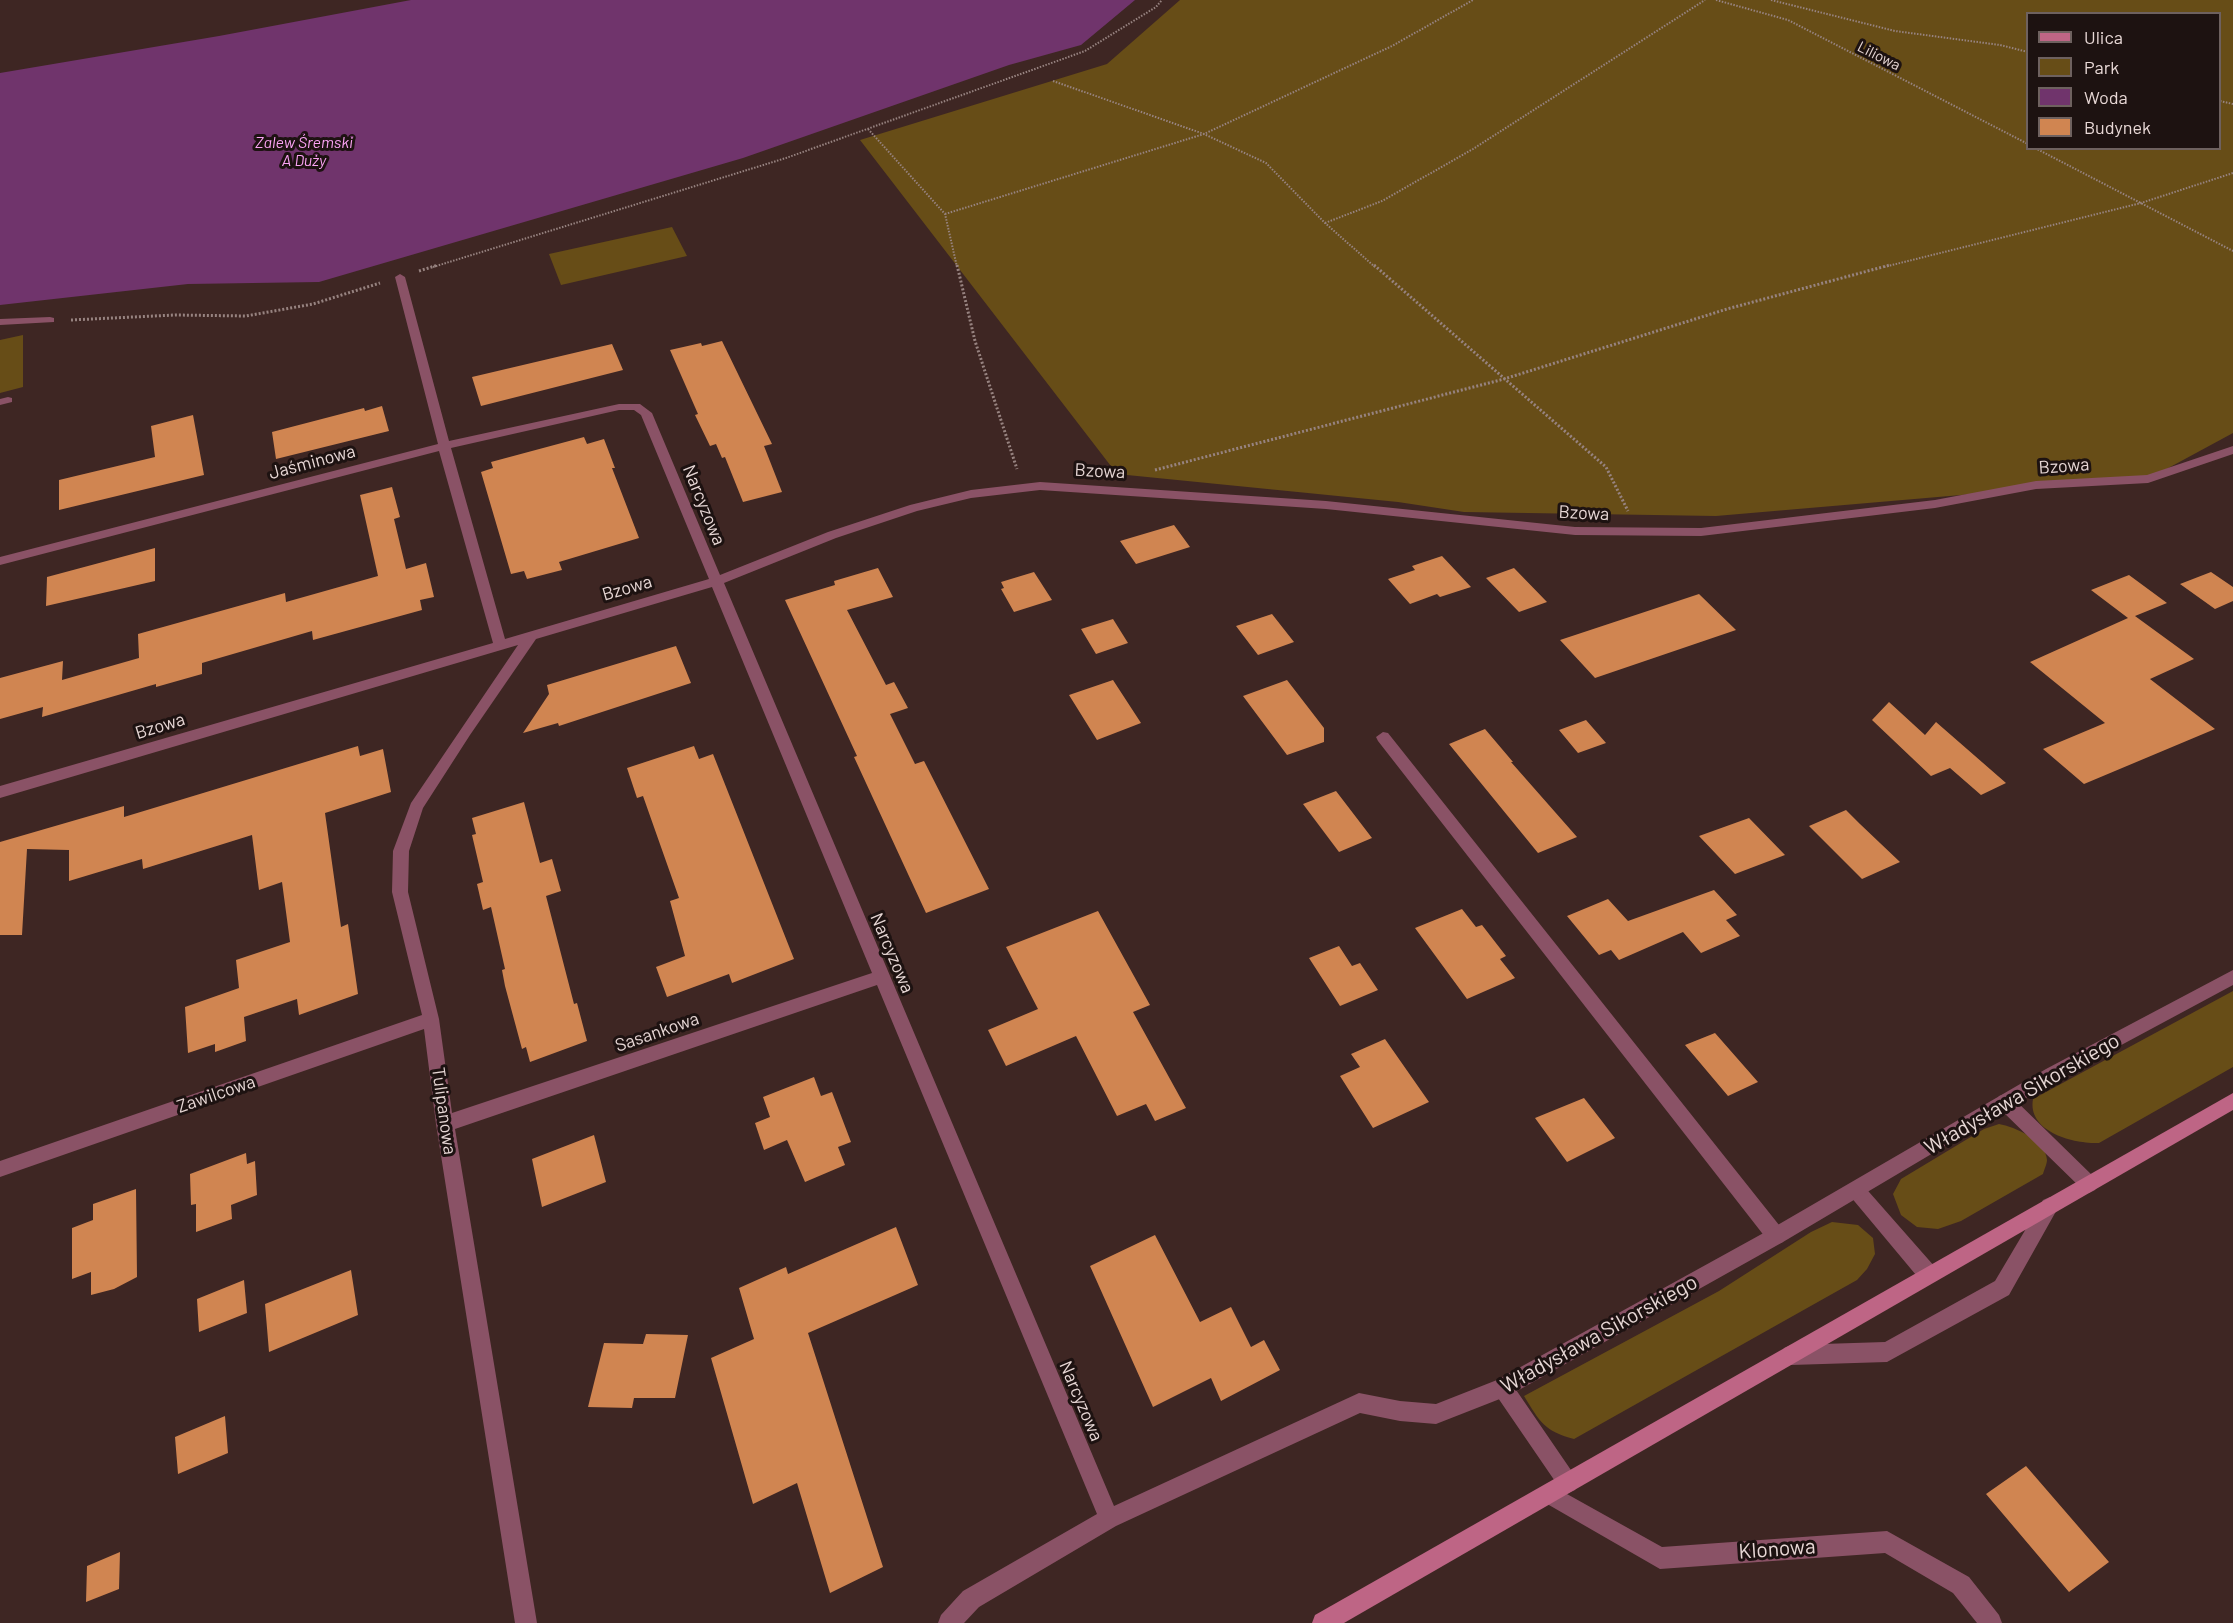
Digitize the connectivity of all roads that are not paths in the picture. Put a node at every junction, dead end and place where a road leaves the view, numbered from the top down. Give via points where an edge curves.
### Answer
1 (400, 277) road end
2 (50, 320) road end
3 (0, 322) edge
4 (636, 406) joint
5 (444, 446) junction
6 (2233, 450) edge
7 (0, 561) edge
8 (715, 582) junction
9 (532, 635) junction
10 (500, 645) junction
11 (1383, 737) dead end
12 (0, 792) edge
13 (881, 977) junction
14 (2233, 977) edge
15 (431, 1018) junction
16 (2233, 1101) edge
17 (2005, 1102) junction
18 (446, 1124) junction
19 (0, 1169) edge
20 (2089, 1184) junction
21 (1856, 1190) junction
22 (2050, 1206) junction
23 (1776, 1236) junction
24 (1929, 1274) junction
25 (1791, 1355) junction
26 (1503, 1388) junction
27 (1568, 1483) junction
28 (1549, 1494) junction
29 (1109, 1519) junction
30 (526, 1623) edge
31 (949, 1623) edge
32 (1323, 1623) edge
33 (1991, 1623) edge

1 - 5 street
2 - 3 street
4 - 5 street, Jaśminowa via 619,406
4 - 8 street, Narcyzowa via 646,413
5 - 7 street, Jaśminowa
5 - 10 street
6 - 8 street, Bzowa via 2148,479 2036,485 1935,504 1701,532 1575,531 1196,494 1024,488 971,494 914,508 832,535
8 - 9 street, Bzowa
8 - 13 street, Narcyzowa
9 - 10 street, Bzowa
9 - 15 street, Tulipanowa via 416,807 401,851 400,892
10 - 12 street, Bzowa
11 - 23 street
13 - 18 street, Sasankowa
13 - 29 street, Narcyzowa
14 - 17 street, Władysława Sikorskiego
15 - 18 street, Tulipanowa
15 - 19 street, Zawilcowa
16 - 20 main road
17 - 20 street
17 - 21 street, Władysława Sikorskiego
18 - 30 street, Tulipanowa
20 - 22 main road
21 - 23 street, Władysława Sikorskiego
21 - 24 street
22 - 24 main road
22 - 25 street via 2002,1288 1887,1352
23 - 26 street, Władysława Sikorskiego
24 - 25 main road
25 - 27 main road
26 - 27 street
26 - 29 street, Władysława Sikorskiego via 1436,1414 1359,1403
27 - 28 main road
28 - 32 main road
28 - 33 street, Klonowa via 1660,1558 1887,1542 1961,1585
29 - 31 street, Władysława Sikorskiego via 971,1599

